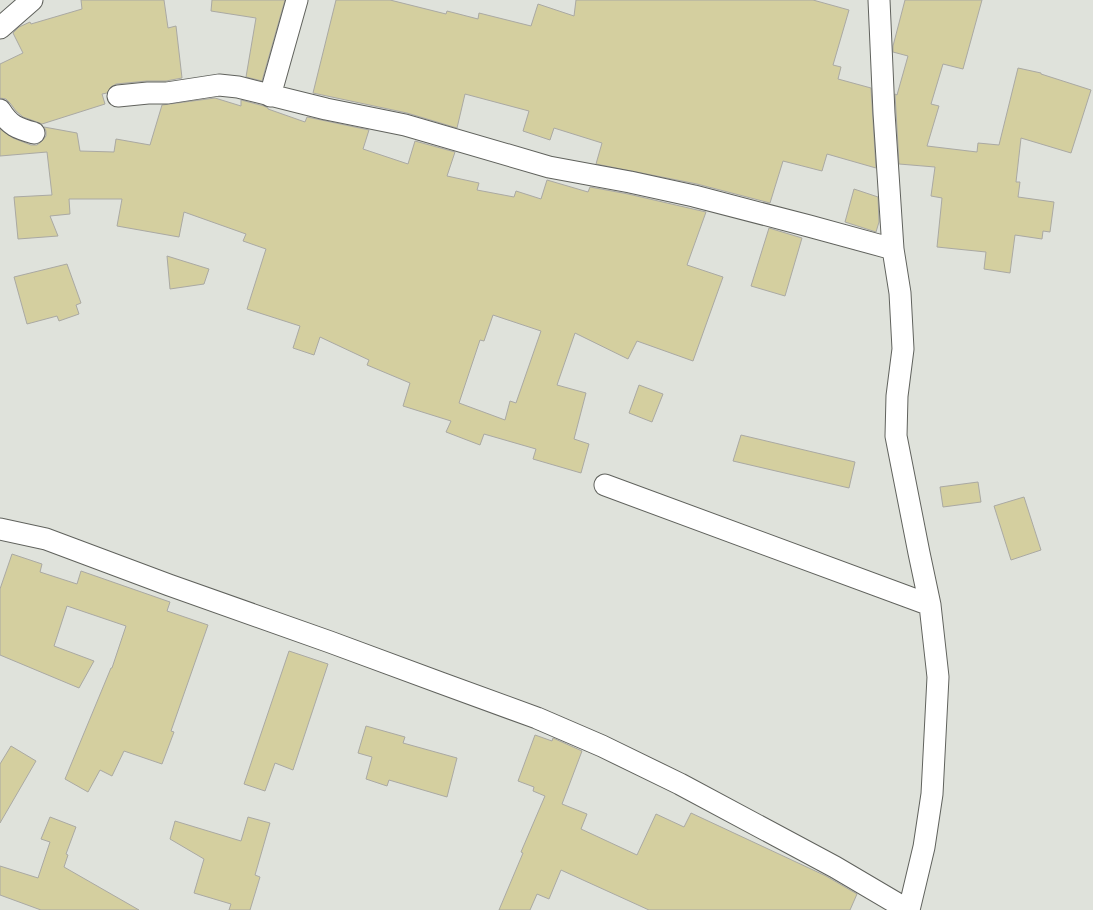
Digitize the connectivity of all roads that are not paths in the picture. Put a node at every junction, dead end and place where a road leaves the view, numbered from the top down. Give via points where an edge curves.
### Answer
1 (32, 0) edge
2 (296, 0) edge
3 (879, 0) edge
4 (0, 28) edge
5 (118, 96) dead end
6 (270, 96) junction
7 (0, 110) edge
8 (34, 133) dead end
9 (893, 249) junction
10 (605, 485) dead end
11 (0, 529) edge
12 (930, 605) junction
13 (908, 910) edge

1 - 4 street
2 - 6 street
3 - 9 street
5 - 6 street via 167,93 219,85 238,87
6 - 9 street via 404,125 550,167 694,196
7 - 8 street via 16,127
9 - 12 street via 900,293 903,349 897,396 896,436
10 - 12 street
11 - 13 street via 61,544 537,718 680,784 835,866
12 - 13 street via 938,677 932,794 924,847

